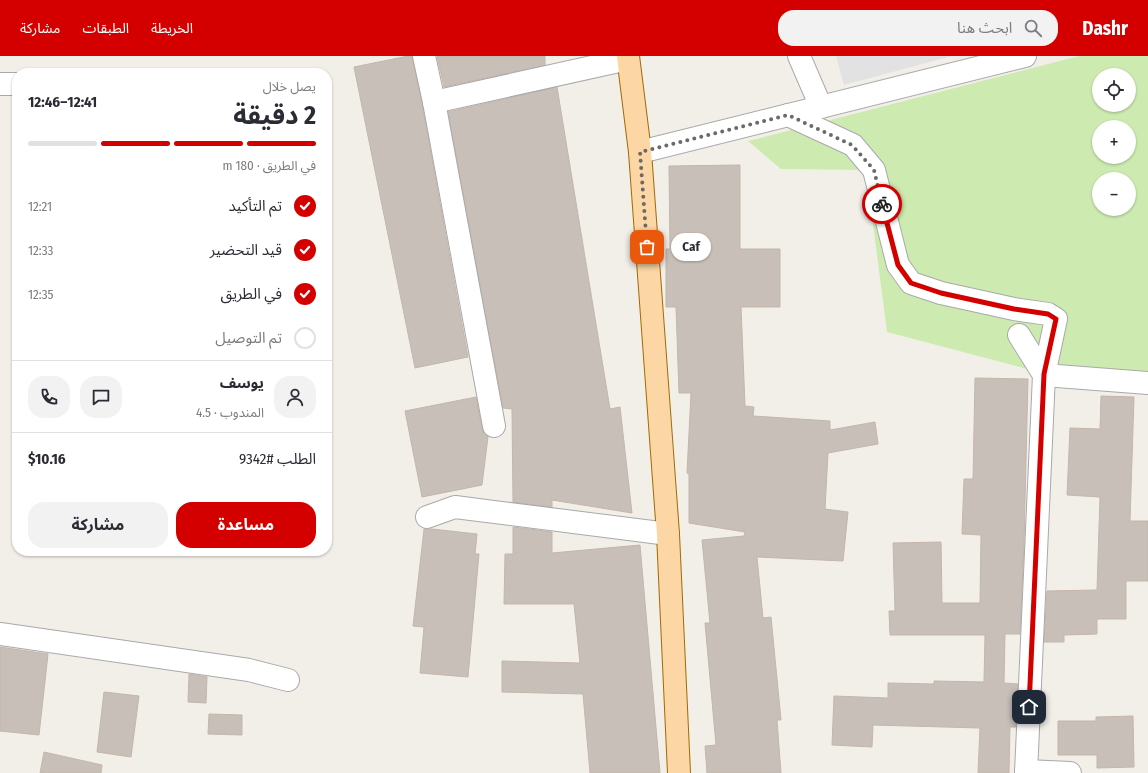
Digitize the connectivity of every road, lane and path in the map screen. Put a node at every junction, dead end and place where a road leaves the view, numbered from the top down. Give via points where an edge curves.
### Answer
1 (424, 56) edge
2 (799, 56) edge
3 (628, 58) edge
4 (1014, 58) edge
5 (0, 84) edge
6 (12, 84) edge
7 (434, 102) junction
8 (821, 107) junction
9 (788, 115) junction
10 (640, 152) junction
11 (1019, 335) dead end
12 (1044, 374) junction
13 (1148, 383) edge
14 (494, 426) dead end
15 (427, 517) dead end
16 (668, 534) junction
17 (0, 634) edge
18 (288, 680) dead end
19 (1026, 772) edge
20 (679, 773) edge
21 (1070, 773) edge

1 - 7 street
2 - 8 street
3 - 7 street
3 - 10 main road
4 - 8 street
5 - 6 street
7 - 14 street
8 - 9 street
9 - 10 street
9 - 12 street via 852,145 874,170 898,265 911,283 941,293 1048,314 1056,319
10 - 16 main road
11 - 12 street
12 - 13 street
12 - 19 street
15 - 16 street via 455,507
16 - 20 main road
17 - 18 street via 249,670
19 - 21 street

